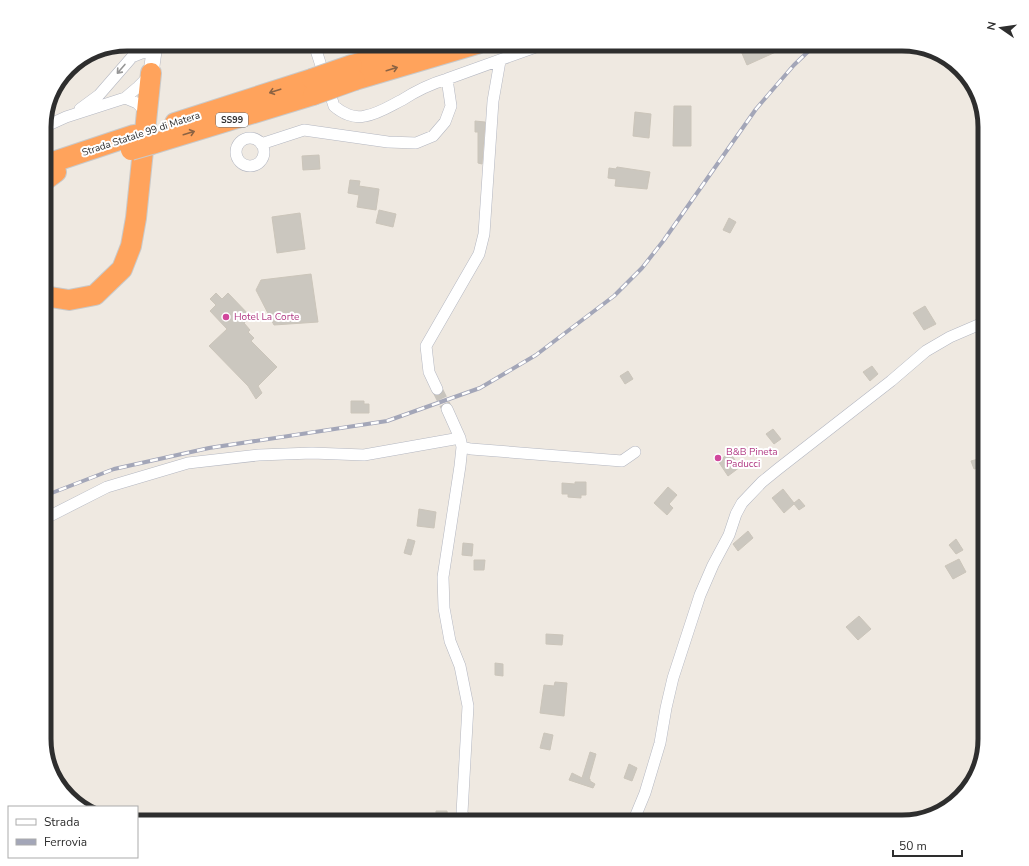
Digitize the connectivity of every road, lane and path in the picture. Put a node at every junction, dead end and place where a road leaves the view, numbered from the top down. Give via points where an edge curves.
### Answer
1 (146, 51) edge
2 (154, 51) edge
3 (316, 51) edge
4 (394, 51) edge
5 (403, 51) edge
6 (447, 51) edge
7 (526, 51) edge
8 (380, 58) junction
9 (500, 61) junction
10 (151, 73) junction
11 (353, 73) junction
12 (447, 79) junction
13 (125, 98) junction
14 (66, 117) junction
15 (51, 124) edge
16 (144, 134) junction
17 (261, 144) dead end
18 (51, 172) edge
19 (51, 297) edge
20 (978, 325) edge
21 (437, 389) tunnel mouth
22 (447, 409) tunnel mouth
23 (461, 442) junction
24 (635, 452) dead end
25 (51, 515) edge
26 (463, 815) edge
27 (636, 815) edge

1 -> 14 street via 132,57 99,95
2 - 10 street
3 - 12 street via 334,106 352,116 365,117 382,111 430,84
4 - 8 highway
5 - 8 highway, SS99
11 -> 6 highway, SS99
7 - 9 street
8 - 11 highway, SS99
9 - 12 street
9 - 21 street via 493,101 484,234 479,254 426,346 429,372
10 - 13 street
10 - 16 highway
11 - 16 highway, Strada Statale 99 di Matera / SS99, bridge via 313,87
12 - 17 street via 451,106 445,122 433,136 416,143 388,142 304,130
13 - 14 street
13 - 16 street via 137,103
14 - 15 street
16 - 18 highway, Strada Statale 99 di Matera / SS99
16 - 19 highway via 136,218 131,246 122,269 96,295 69,300
20 - 27 street via 926,351 885,386 778,468 742,503 700,595 673,678 660,743
22 - 23 street
23 - 24 street via 471,449 622,461
23 - 25 street via 364,455 312,453 188,463 107,487
23 - 26 street via 460,466 443,577 444,608 450,641 460,666 468,706

